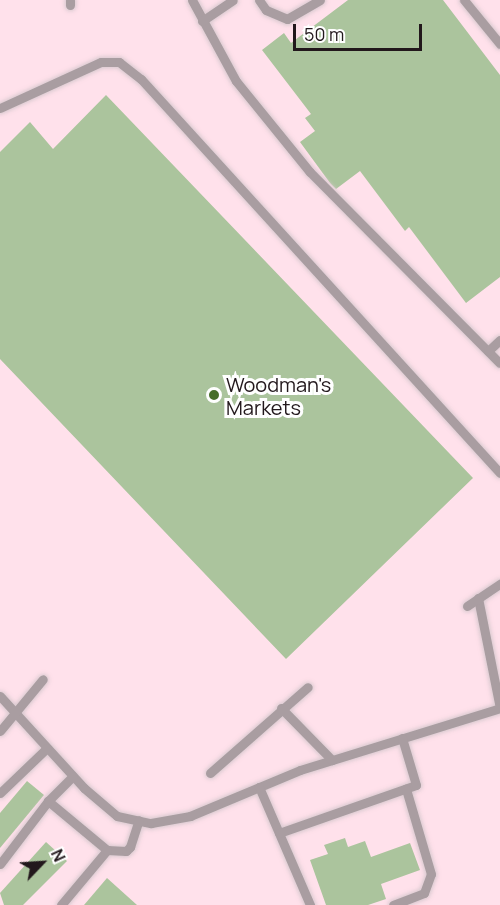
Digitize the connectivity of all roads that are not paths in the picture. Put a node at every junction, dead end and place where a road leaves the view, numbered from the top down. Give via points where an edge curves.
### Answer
1 (192, 0) edge
2 (233, 0) edge
3 (259, 0) edge
4 (320, 0) edge
5 (464, 0) edge
6 (202, 21) junction
7 (500, 44) edge
8 (0, 108) edge
9 (500, 340) edge
10 (488, 351) junction
11 (500, 363) edge
12 (500, 473) edge
13 (500, 584) edge
14 (478, 598) junction
15 (467, 606) dead end
16 (43, 679) dead end
17 (308, 687) dead end
18 (0, 696) edge
19 (281, 708) junction
20 (500, 708) edge
21 (16, 712) junction
22 (0, 731) edge
23 (402, 738) junction
24 (47, 748) junction
25 (332, 760) junction
26 (210, 773) dead end
27 (73, 776) junction
28 (259, 787) junction
29 (1, 789) edge
30 (405, 789) junction
31 (48, 801) junction
32 (139, 820) junction
33 (279, 833) junction
34 (106, 850) junction
35 (0, 864) edge
36 (61, 905) edge
37 (310, 905) edge
38 (393, 905) edge

1 - 6 lane
2 - 6 lane
3 - 4 lane via 267,10 287,19
5 - 7 lane
6 - 10 lane via 236,81 310,172
8 - 12 lane via 101,62 119,62 141,78
9 - 10 lane
10 - 11 lane
13 - 14 lane
14 - 15 lane
14 - 20 lane
16 - 21 lane
17 - 19 lane
18 - 21 lane
19 - 25 lane
19 - 26 lane
20 - 23 lane
21 - 22 lane
21 - 24 lane
23 - 25 lane
23 - 30 lane via 416,785
24 - 27 lane
24 - 29 lane
25 - 28 lane
27 - 31 lane
27 - 32 lane via 117,816
28 - 32 lane via 190,816 151,823
28 - 33 lane
30 - 33 lane
30 - 38 lane via 431,874 424,893
31 - 34 lane
31 - 35 lane
32 - 34 lane via 126,851
33 - 37 lane
34 - 36 lane

